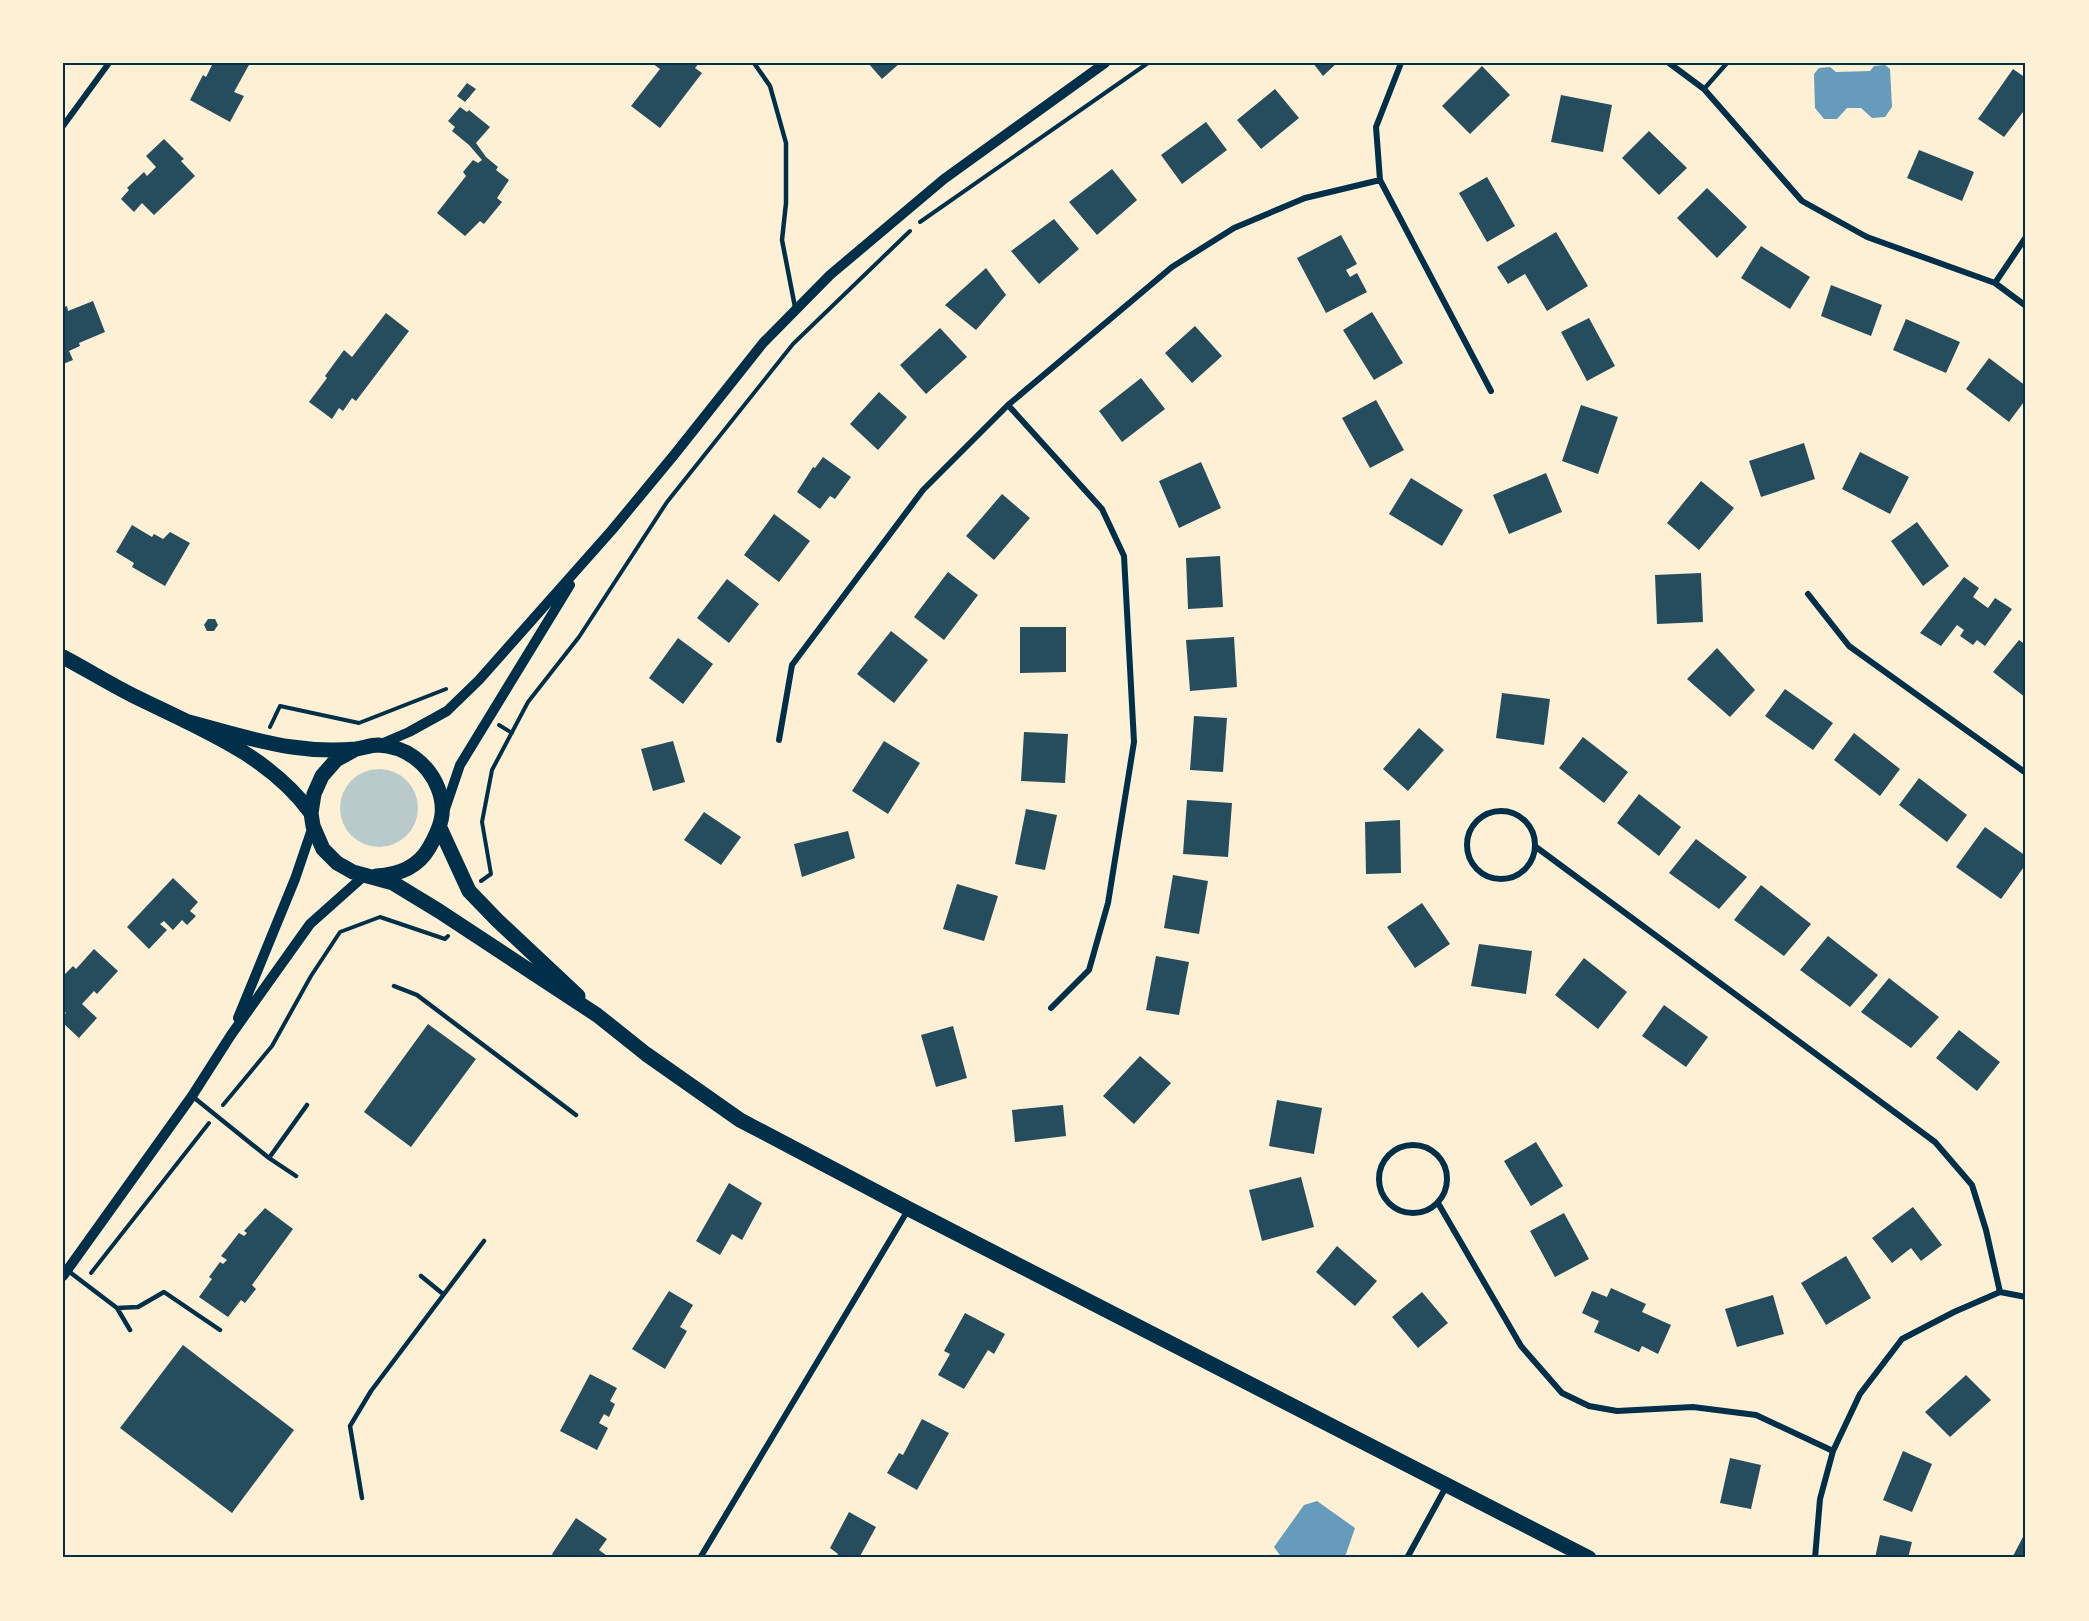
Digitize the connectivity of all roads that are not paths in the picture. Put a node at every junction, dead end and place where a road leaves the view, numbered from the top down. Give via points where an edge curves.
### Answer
1 (109, 63) edge
2 (754, 63) edge
3 (1106, 63) edge
4 (1401, 63) edge
5 (1669, 63) edge
6 (1727, 63) edge
7 (1704, 89) junction
8 (63, 126) edge
9 (1380, 180) junction
10 (2026, 237) edge
11 (1995, 283) junction
12 (2026, 306) edge
13 (795, 310) junction
14 (1491, 391) dead end
15 (1008, 405) junction
16 (587, 559) junction
17 (1808, 594) dead end
18 (63, 657) edge
19 (185, 721) junction
20 (778, 740) dead end
21 (378, 745) junction
22 (356, 749) junction
23 (2026, 773) edge
24 (312, 819) junction
25 (441, 823) junction
26 (1536, 847) junction
27 (368, 876) junction
28 (394, 986) dead end
29 (1051, 1008) dead end
30 (597, 1015) junction
31 (231, 1035) junction
32 (192, 1096) junction
33 (307, 1105) dead end
34 (576, 1115) dead end
35 (269, 1158) junction
36 (296, 1176) dead end
37 (1438, 1203) junction
38 (909, 1209) junction
39 (484, 1241) dead end
40 (65, 1273) edge
41 (421, 1276) dead end
42 (2000, 1293) junction
43 (443, 1294) junction
44 (2026, 1297) edge
45 (117, 1308) junction
46 (130, 1330) dead end
47 (220, 1330) dead end
48 (1833, 1451) junction
49 (1447, 1485) junction
50 (362, 1498) dead end
51 (700, 1558) edge
52 (1407, 1558) edge
53 (1589, 1558) edge
54 (1815, 1558) edge

1 - 8 street
2 - 13 lane via 770,86 786,143 782,240
3 - 13 street via 944,179
4 - 9 street via 1376,127
5 - 7 street
6 - 7 lane
7 - 11 street via 1802,201 1867,237
9 - 14 street
9 - 15 street via 1305,198 1234,228 1172,267
10 - 11 street
11 - 12 street
13 - 16 street via 763,343
15 - 20 street via 922,490 792,665
15 - 29 street via 1102,509 1124,556 1134,742 1108,903 1089,970
16 - 21 street via 456,704
16 - 25 street via 460,765
17 - 23 street via 1849,646
18 - 19 main road
19 - 22 main road via 270,743 309,749
19 - 24 main road via 247,754 301,798
21 - 22 main road
21 - 25 main road via 399,749 418,760 433,776 441,796
22 - 24 main road via 336,760 322,776 314,794
24 - 27 main road via 324,849 337,863
24 - 31 street via 295,879
25 - 27 main road via 424,857 409,868 391,875
25 - 30 main road via 469,891
26 - 26 street via 1527,822 1504,811 1479,819 1470,830 1467,843 1476,868 1499,879 1512,878 1524,871
26 - 42 street via 1935,1142 1972,1185
27 - 30 main road via 393,883
27 - 31 street via 310,924
28 - 34 lane via 417,995
30 - 38 main road via 740,1120
31 - 32 street
32 - 35 lane
32 - 40 street
33 - 35 lane
35 - 36 lane
37 - 37 street via 1447,1178 1436,1154 1411,1144 1387,1156 1378,1181 1389,1205 1414,1214
37 - 48 street via 1521,1347 1562,1393 1589,1406 1617,1412 1692,1407 1756,1415
38 - 49 main road
38 - 51 street
39 - 43 lane
40 - 45 lane
41 - 43 lane
42 - 44 street
42 - 48 street via 1902,1340 1860,1394
43 - 50 lane via 350,1426
45 - 46 lane
45 - 47 lane via 138,1307 164,1292
48 - 54 street via 1820,1499
49 - 52 street
49 - 53 main road

